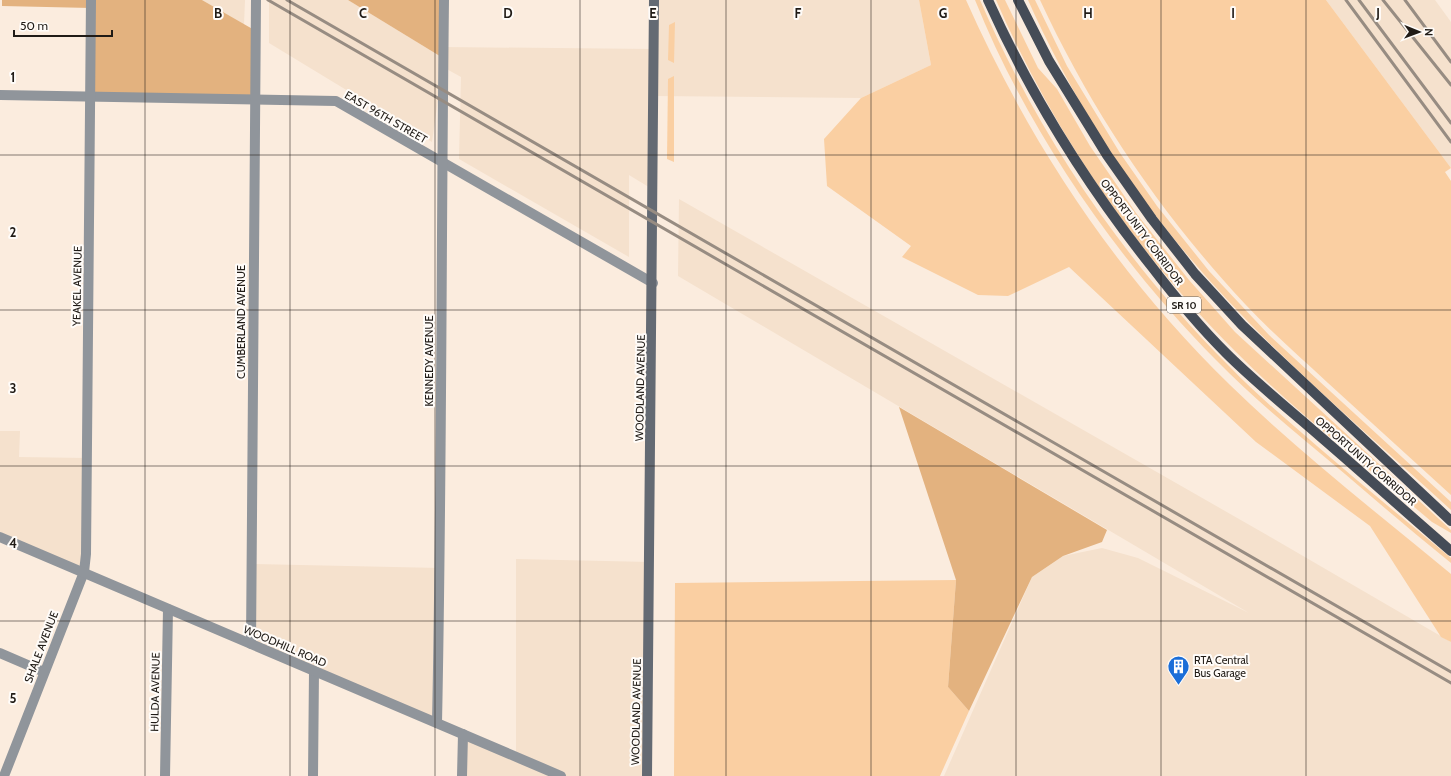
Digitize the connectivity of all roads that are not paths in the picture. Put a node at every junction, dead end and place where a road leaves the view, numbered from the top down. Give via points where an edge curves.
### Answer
1 (91, 0) edge
2 (256, 0) edge
3 (444, 0) edge
4 (654, 0) edge
5 (988, 0) edge
6 (1018, 0) edge
7 (0, 95) edge
8 (90, 96) junction
9 (255, 99) junction
10 (442, 163) junction
11 (652, 284) junction
12 (1451, 520) edge
13 (0, 537) edge
14 (1451, 552) edge
15 (84, 572) junction
16 (168, 609) junction
17 (251, 644) junction
18 (0, 653) edge
19 (314, 671) junction
20 (44, 672) junction
21 (438, 723) junction
22 (463, 734) junction
23 (4, 776) edge
24 (165, 776) edge
25 (313, 776) edge
26 (462, 776) edge
27 (560, 776) edge
28 (647, 776) edge

1 - 8 street, YEAKEL AVENUE
2 - 9 street, CUMBERLAND AVENUE
3 - 10 street, KENNEDY AVENUE
4 - 11 main road, WOODLAND AVENUE
5 - 14 main road, OPPORTUNITY CORRIDOR / SR 10 via 1041,105 1080,169 1171,291 1231,357
6 - 12 main road, OPPORTUNITY CORRIDOR / SR 10 via 1049,61 1107,155 1195,274 1242,325
7 - 8 street, EAST 96TH STREET
8 - 9 street, EAST 96TH STREET
8 - 15 street, YEAKEL AVENUE
9 - 10 street, EAST 96TH STREET via 336,101
9 - 17 street, CUMBERLAND AVENUE
10 - 11 street, EAST 96TH STREET
10 - 21 street, KENNEDY AVENUE
11 - 28 main road, WOODLAND AVENUE
13 - 15 street, WOODHILL ROAD
15 - 16 street, WOODHILL ROAD
15 - 20 street, SHALE AVENUE
16 - 17 street, WOODHILL ROAD
16 - 24 street, HULDA AVENUE
17 - 19 street, WOODHILL ROAD
18 - 20 street
19 - 21 street, WOODHILL ROAD
19 - 25 street
20 - 23 street, SHALE AVENUE
21 - 22 street, WOODHILL ROAD
22 - 26 street
22 - 27 street, WOODHILL ROAD

